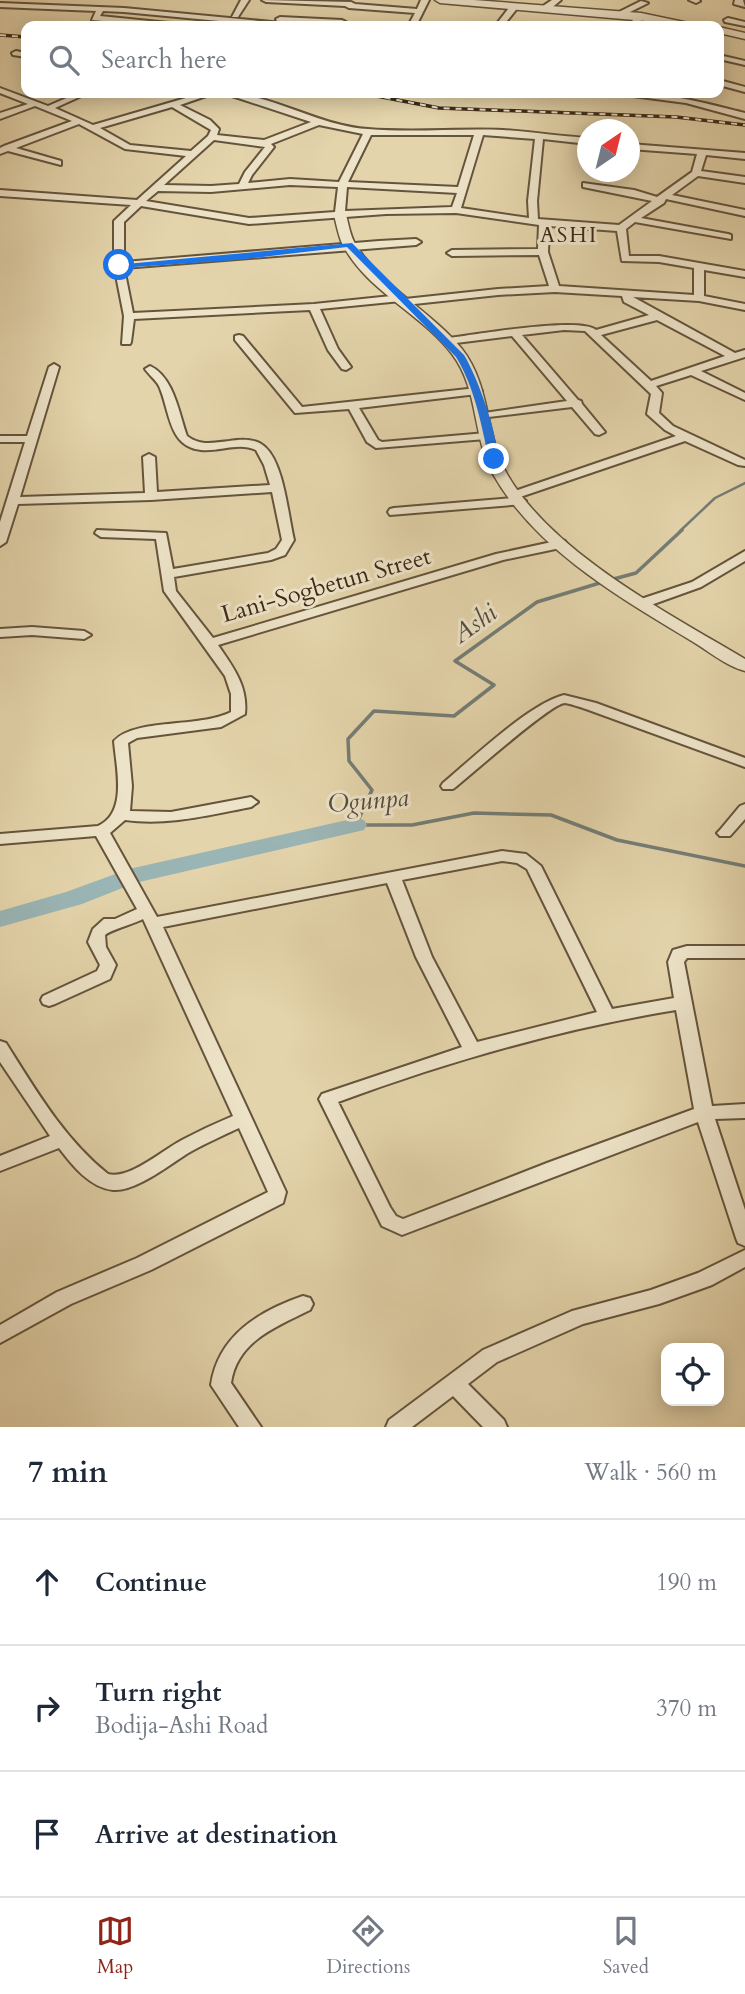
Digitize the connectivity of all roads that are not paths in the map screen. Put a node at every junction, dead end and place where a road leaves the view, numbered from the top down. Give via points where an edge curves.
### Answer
1 (78, 0) edge
2 (133, 0) edge
3 (245, 0) edge
4 (266, 0) edge
5 (281, 0) edge
6 (440, 0) edge
7 (556, 0) edge
8 (739, 0) edge
9 (297, 1) edge
10 (313, 1) edge
11 (328, 1) edge
12 (352, 3) edge
13 (644, 3) dead end
14 (48, 4) edge
15 (0, 5) edge
16 (745, 5) edge
17 (422, 6) edge
18 (515, 6) junction
19 (70, 8) junction
20 (260, 8) dead end
21 (546, 8) junction
22 (101, 9) junction
23 (124, 10) junction
24 (164, 10) junction
25 (0, 14) edge
26 (619, 14) junction
27 (235, 15) junction
28 (641, 16) junction
29 (95, 18) junction
30 (271, 18) junction
31 (285, 19) junction
32 (300, 20) junction
33 (727, 20) dead end
34 (126, 21) edge
35 (252, 21) edge
36 (316, 21) joint
37 (343, 21) edge
38 (503, 21) edge
39 (636, 21) edge
40 (670, 21) edge
41 (745, 24) edge
42 (724, 31) edge
43 (745, 36) edge
44 (16, 53) dead end
45 (21, 54) edge
46 (724, 58) edge
47 (745, 63) edge
48 (724, 84) edge
49 (0, 90) edge
50 (745, 90) edge
51 (21, 97) edge
52 (23, 98) edge
53 (73, 98) edge
54 (193, 98) edge
55 (245, 98) edge
56 (663, 98) edge
57 (37, 103) junction
58 (172, 104) junction
59 (49, 108) junction
60 (0, 116) edge
61 (745, 116) edge
62 (80, 121) junction
63 (319, 122) junction
64 (92, 128) junction
65 (368, 132) junction
66 (479, 133) junction
67 (539, 135) junction
68 (212, 137) junction
69 (577, 140) edge
70 (265, 143) junction
71 (640, 147) edge
72 (4, 150) edge
73 (191, 153) junction
74 (702, 154) junction
75 (745, 156) edge
76 (58, 163) dead end
77 (696, 173) junction
78 (745, 180) edge
79 (341, 182) junction
80 (243, 185) junction
81 (586, 185) dead end
82 (157, 188) junction
83 (461, 190) junction
84 (0, 193) edge
85 (664, 199) junction
86 (140, 203) junction
87 (456, 210) junction
88 (745, 213) edge
89 (340, 215) junction
90 (632, 219) junction
91 (539, 222) junction
92 (621, 228) junction
93 (728, 237) dead end
94 (416, 242) dead end
95 (349, 245) junction
96 (543, 252) junction
97 (452, 253) dead end
98 (119, 265) junction
99 (699, 265) junction
100 (745, 274) edge
101 (555, 289) junction
102 (627, 293) junction
103 (699, 298) junction
104 (403, 300) junction
105 (314, 307) junction
106 (745, 307) edge
107 (129, 316) junction
108 (659, 316) junction
109 (515, 333) junction
110 (596, 333) junction
111 (239, 338) dead end
112 (448, 341) junction
113 (125, 342) dead end
114 (739, 355) edge
115 (54, 367) dead end
116 (346, 367) dead end
117 (150, 369) dead end
118 (692, 371) junction
119 (650, 385) junction
120 (477, 391) junction
121 (745, 397) edge
122 (577, 404) junction
123 (353, 407) junction
124 (484, 416) junction
125 (599, 432) dead end
126 (486, 436) junction
127 (685, 437) junction
128 (0, 439) edge
129 (33, 439) junction
130 (149, 457) dead end
131 (742, 463) dead end
132 (275, 488) junction
133 (150, 496) junction
134 (518, 498) junction
135 (14, 501) junction
136 (394, 512) dead end
137 (101, 533) dead end
138 (0, 542) edge
139 (561, 544) junction
140 (745, 555) edge
141 (167, 574) junction
142 (643, 603) junction
143 (0, 633) edge
144 (84, 635) dead end
145 (210, 643) junction
146 (745, 666) edge
147 (745, 763) edge
148 (448, 786) dead end
149 (251, 802) dead end
150 (745, 808) edge
151 (122, 815) junction
152 (101, 831) junction
153 (725, 834) dead end
154 (0, 839) edge
155 (392, 876) junction
156 (149, 917) junction
157 (745, 952) edge
158 (49, 1000) dead end
159 (681, 1003) junction
160 (606, 1014) junction
161 (0, 1047) edge
162 (472, 1049) junction
163 (745, 1111) edge
164 (704, 1113) junction
165 (244, 1118) junction
166 (62, 1139) junction
167 (0, 1164) edge
168 (745, 1238) edge
169 (745, 1258) edge
170 (303, 1304) dead end
171 (0, 1335) edge
172 (454, 1384) junction
173 (251, 1427) edge
174 (396, 1427) edge
175 (497, 1427) edge

1 - 19 street
2 - 23 street
3 - 27 street
4 - 5 street
4 - 20 street
5 - 9 street
5 - 30 street
6 - 18 street
7 - 21 street
8 - 16 street
9 - 10 street
9 - 31 street
10 - 11 street
10 - 32 street
11 - 12 street
11 - 36 street
12 - 17 street
12 - 37 street
13 - 26 street
14 - 15 street
14 - 19 street
18 - 21 street
18 - 38 street
19 - 22 street
21 - 26 street
22 - 23 street
22 - 29 street
23 - 24 street
24 - 27 street
24 - 35 street
25 - 29 street
26 - 28 street
27 - 30 street
28 - 39 street
28 - 40 street
29 - 34 street
30 - 31 street
31 - 32 street
32 - 36 street
33 - 41 street
42 - 43 street
44 - 45 street
46 - 47 street
48 - 50 street
49 - 51 street
52 - 57 street
53 - 59 street
54 - 58 street
55 - 63 street
56 - 61 street
57 - 59 street
57 - 60 street
58 - 64 street
58 - 68 street via 213,126
59 - 62 street
62 - 64 street
62 - 72 street
63 - 65 street
63 - 70 street
64 - 73 street via 128,147
65 - 66 street
65 - 79 street
66 - 67 street
66 - 83 street
67 - 69 street
67 - 91 street via 532,212
68 - 70 street
68 - 73 street
70 - 80 street via 270,147
71 - 74 street
72 - 76 street
73 - 82 street
74 - 75 street
74 - 77 street
77 - 78 street
77 - 85 street
79 - 80 street
79 - 83 street
79 - 89 street
80 - 82 street
81 - 85 street
82 - 86 street
83 - 87 street
84 - 86 street
85 - 88 street
85 - 90 street
86 - 89 street via 249,221
86 - 98 street via 119,221
87 - 89 street
87 - 91 street
89 - 95 street
90 - 92 street
90 - 93 street
91 - 92 street
91 - 96 street
92 - 99 street via 625,259
94 - 95 street
95 - 98 street
95 - 104 street
96 - 97 street
96 - 101 street
98 - 107 street
99 - 100 street
99 - 103 street
101 - 102 street
101 - 104 street
102 - 103 street
102 - 108 street via 628,300
103 - 106 street
104 - 105 street
104 - 112 street
105 - 107 street
105 - 116 street
107 - 113 street
108 - 110 street
108 - 114 street
109 - 110 street via 576,327
109 - 112 street
109 - 122 street
110 - 119 street
111 - 123 street via 295,409
112 - 120 street
114 - 118 street
115 - 129 street
117 - 132 street via 163,383 188,444 254,445 270,461
118 - 119 street
118 - 121 street
119 - 127 street via 657,393 653,414
120 - 123 street
120 - 124 street
122 - 124 street
122 - 125 street
123 - 126 street via 380,446
124 - 126 street
126 - 134 street via 500,475
127 - 131 street
127 - 134 street
128 - 129 street
129 - 135 street
130 - 133 street
132 - 133 street
132 - 141 street via 288,540 281,552
133 - 135 street
134 - 136 street
134 - 139 street
135 - 138 street
137 - 141 street via 162,536
139 - 142 street
139 - 145 street, Lani-Sogbetun Street via 500,556
140 - 142 street via 702,584
141 - 145 street via 170,591
142 - 146 street
143 - 144 street
145 - 151 street, Lani-Sogbetun Street via 237,682 238,714 221,723 134,734 121,741
147 - 148 street via 564,699 551,703
149 - 151 street via 170,816
150 - 153 street
151 - 152 street
152 - 154 street
152 - 156 street
155 - 156 street
155 - 160 street via 502,856 528,861
155 - 162 street via 424,957
156 - 158 street via 110,923 97,933 95,941 108,965 104,975
156 - 165 street
157 - 159 street via 679,954
159 - 160 street
159 - 164 street
160 - 162 street
161 - 166 street
162 - 164 street via 328,1099 383,1212 396,1225 402,1227
163 - 164 street
164 - 168 street
165 - 166 street via 112,1184 101,1182
165 - 171 street via 276,1198 155,1259 64,1298
166 - 167 street
169 - 172 street via 705,1279 542,1331 490,1356
170 - 173 street via 248,1334 225,1362 221,1385
172 - 174 street
172 - 175 street

